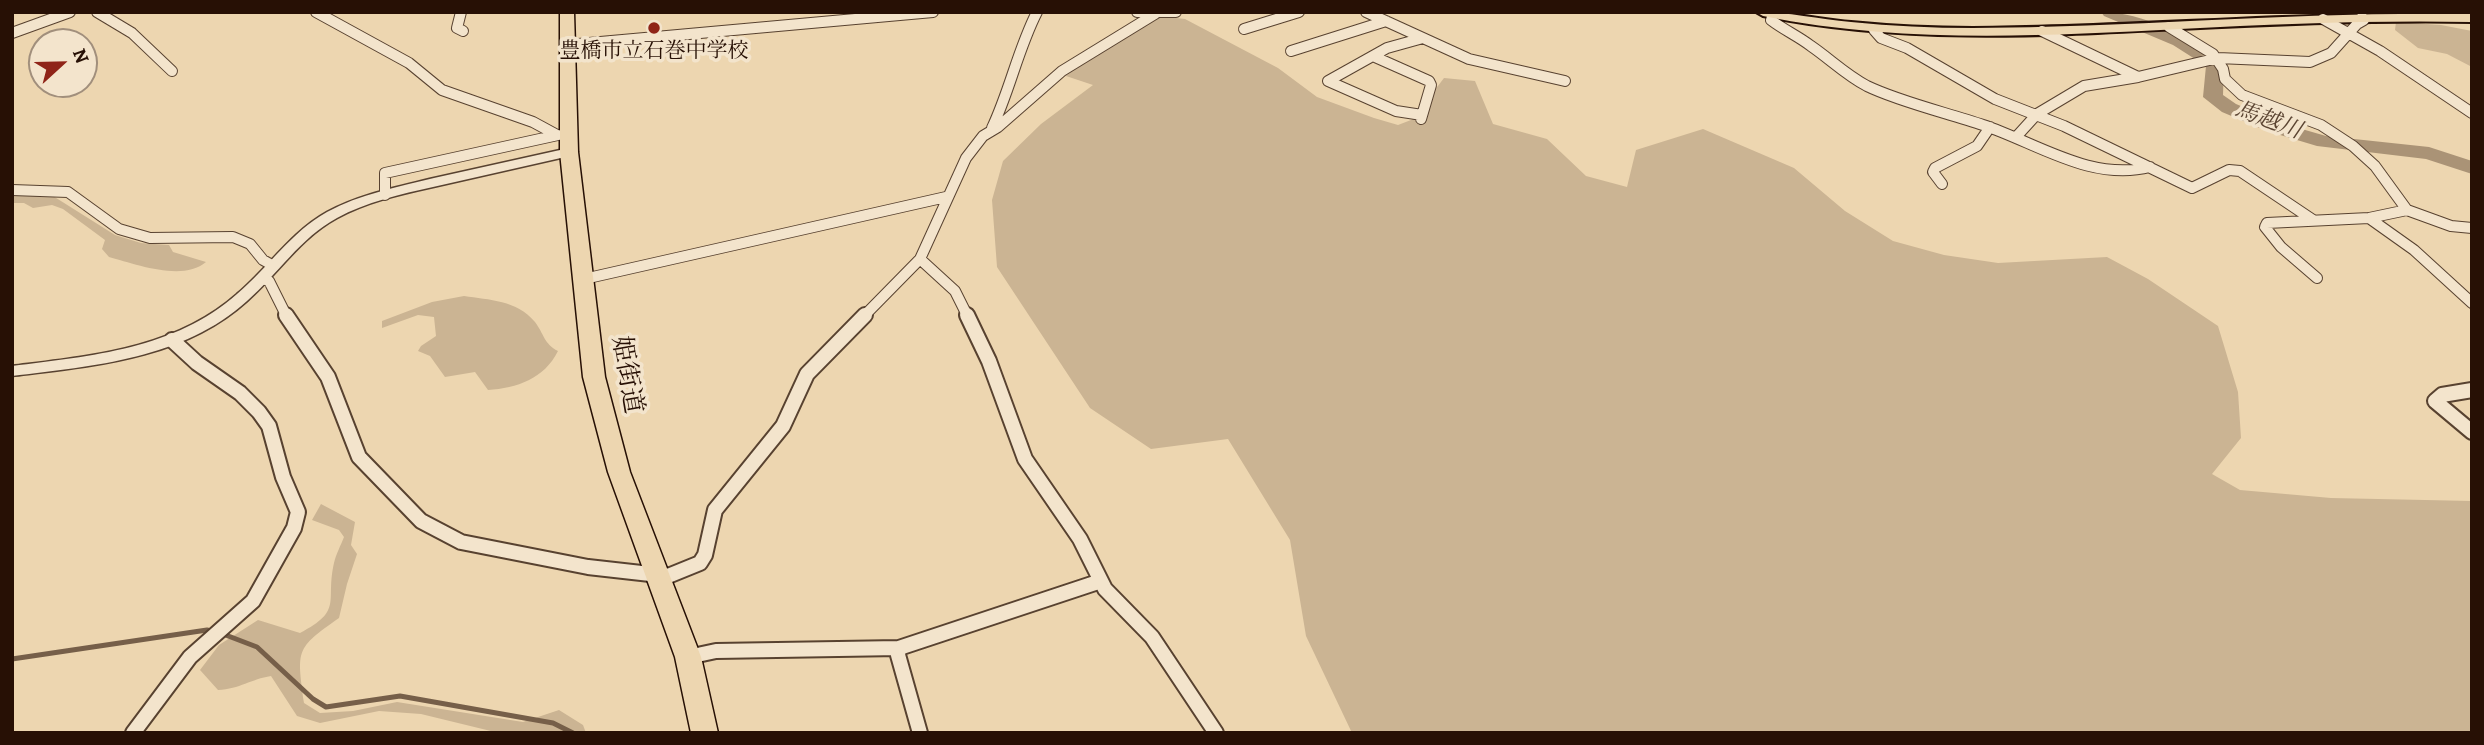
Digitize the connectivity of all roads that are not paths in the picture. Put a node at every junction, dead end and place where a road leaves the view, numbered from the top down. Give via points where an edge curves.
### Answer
1 (70, 12) edge
2 (97, 12) edge
3 (316, 12) edge
4 (461, 12) edge
5 (567, 12) edge
6 (933, 12) edge
7 (1037, 12) edge
8 (1137, 12) edge
9 (1176, 12) edge
10 (1299, 12) edge
11 (1366, 12) edge
12 (1768, 13) edge
13 (1155, 14) junction
14 (2402, 14) edge
15 (2362, 17) junction
16 (2472, 18) edge
17 (2323, 19) junction
18 (1386, 21) junction
19 (2167, 27) junction
20 (1244, 29) dead end
21 (1874, 30) junction
22 (2042, 30) junction
23 (463, 31) dead end
24 (12, 33) edge
25 (2350, 34) junction
26 (1423, 38) junction
27 (567, 45) junction
28 (1290, 51) dead end
29 (1375, 57) junction
30 (2213, 59) junction
31 (172, 71) dead end
32 (2138, 78) junction
33 (1565, 81) dead end
34 (2472, 113) edge
35 (2037, 114) junction
36 (1990, 127) junction
37 (992, 129) junction
38 (2017, 136) junction
39 (565, 140) junction
40 (2150, 167) junction
41 (1941, 184) dead end
42 (12, 190) edge
43 (385, 195) junction
44 (946, 197) junction
45 (2407, 210) junction
46 (2369, 218) junction
47 (2313, 220) junction
48 (2472, 228) edge
49 (919, 259) junction
50 (272, 265) junction
51 (2318, 278) dead end
52 (261, 279) junction
53 (584, 279) junction
54 (2472, 303) edge
55 (172, 340) junction
56 (12, 371) edge
57 (2472, 390) edge
58 (2472, 432) edge
59 (658, 573) junction
60 (1101, 581) junction
61 (212, 638) joint
62 (899, 649) junction
63 (688, 657) junction
64 (134, 733) edge
65 (705, 733) edge
66 (920, 733) edge
67 (1216, 733) edge

1 - 24 street
2 - 31 street via 132,33
3 - 39 street via 409,63 442,90 534,122
4 - 23 street via 457,28
5 - 27 highway, 姫街道
6 - 27 street
7 - 37 street
8 - 13 street
9 - 13 street
10 - 20 street
11 - 18 street
12 - 21 main road
12 - 36 street via 1779,28 1861,83
13 - 37 street via 1062,71
14 - 15 main road
14 - 16 main road
15 - 17 main road
15 - 25 street
17 - 19 main road
17 - 25 street
18 - 26 street
18 - 28 street
19 - 22 main road
19 - 30 street
21 - 22 main road
21 - 35 street via 1995,99
22 - 32 street
25 - 30 street via 2331,53 2310,62
25 - 34 street
26 - 29 street via 1387,48
26 - 33 street via 1487,65
27 - 39 highway, 姫街道
29 - 29 street via 1429,80 1432,85 1422,117 1396,111 1328,81
30 - 32 street
30 - 45 street via 2225,68 2225,79 2232,88 2264,106 2329,129 2379,171
32 - 35 street via 2084,86
35 - 38 street
35 - 40 street
36 - 38 street
36 - 41 street via 1977,146 1935,168
37 - 44 street via 966,158
38 - 40 street via 2048,154 2094,167 2134,171
39 - 43 street
39 - 43 street via 385,173
39 - 53 highway, 姫街道
40 - 47 street via 2192,188 2230,170 2241,171
42 - 50 street via 68,192 119,229 150,238 233,237 250,244
43 - 50 street via 332,215 306,232
44 - 49 street
44 - 53 street
45 - 46 street
45 - 48 street via 2451,226
46 - 47 street
46 - 54 street via 2414,250
47 - 51 street via 2267,223 2265,227
49 - 59 street via 807,374 783,426 715,510 700,563 668,576
49 - 60 street via 944,279 961,301 1025,459 1080,539
50 - 52 street
52 - 55 street via 230,309
52 - 59 street via 269,281 328,377 359,457 421,521 461,542 587,567
53 - 59 highway, 姫街道 via 603,419
55 - 56 street via 120,356
55 - 61 street via 259,412 269,426 298,512 253,601
57 - 58 street via 2442,395 2435,401
59 - 63 highway, 姫街道
60 - 62 street
60 - 67 street via 1152,637
61 - 64 street via 190,657
62 - 63 street via 716,651
62 - 66 street
63 - 65 highway, 姫街道

